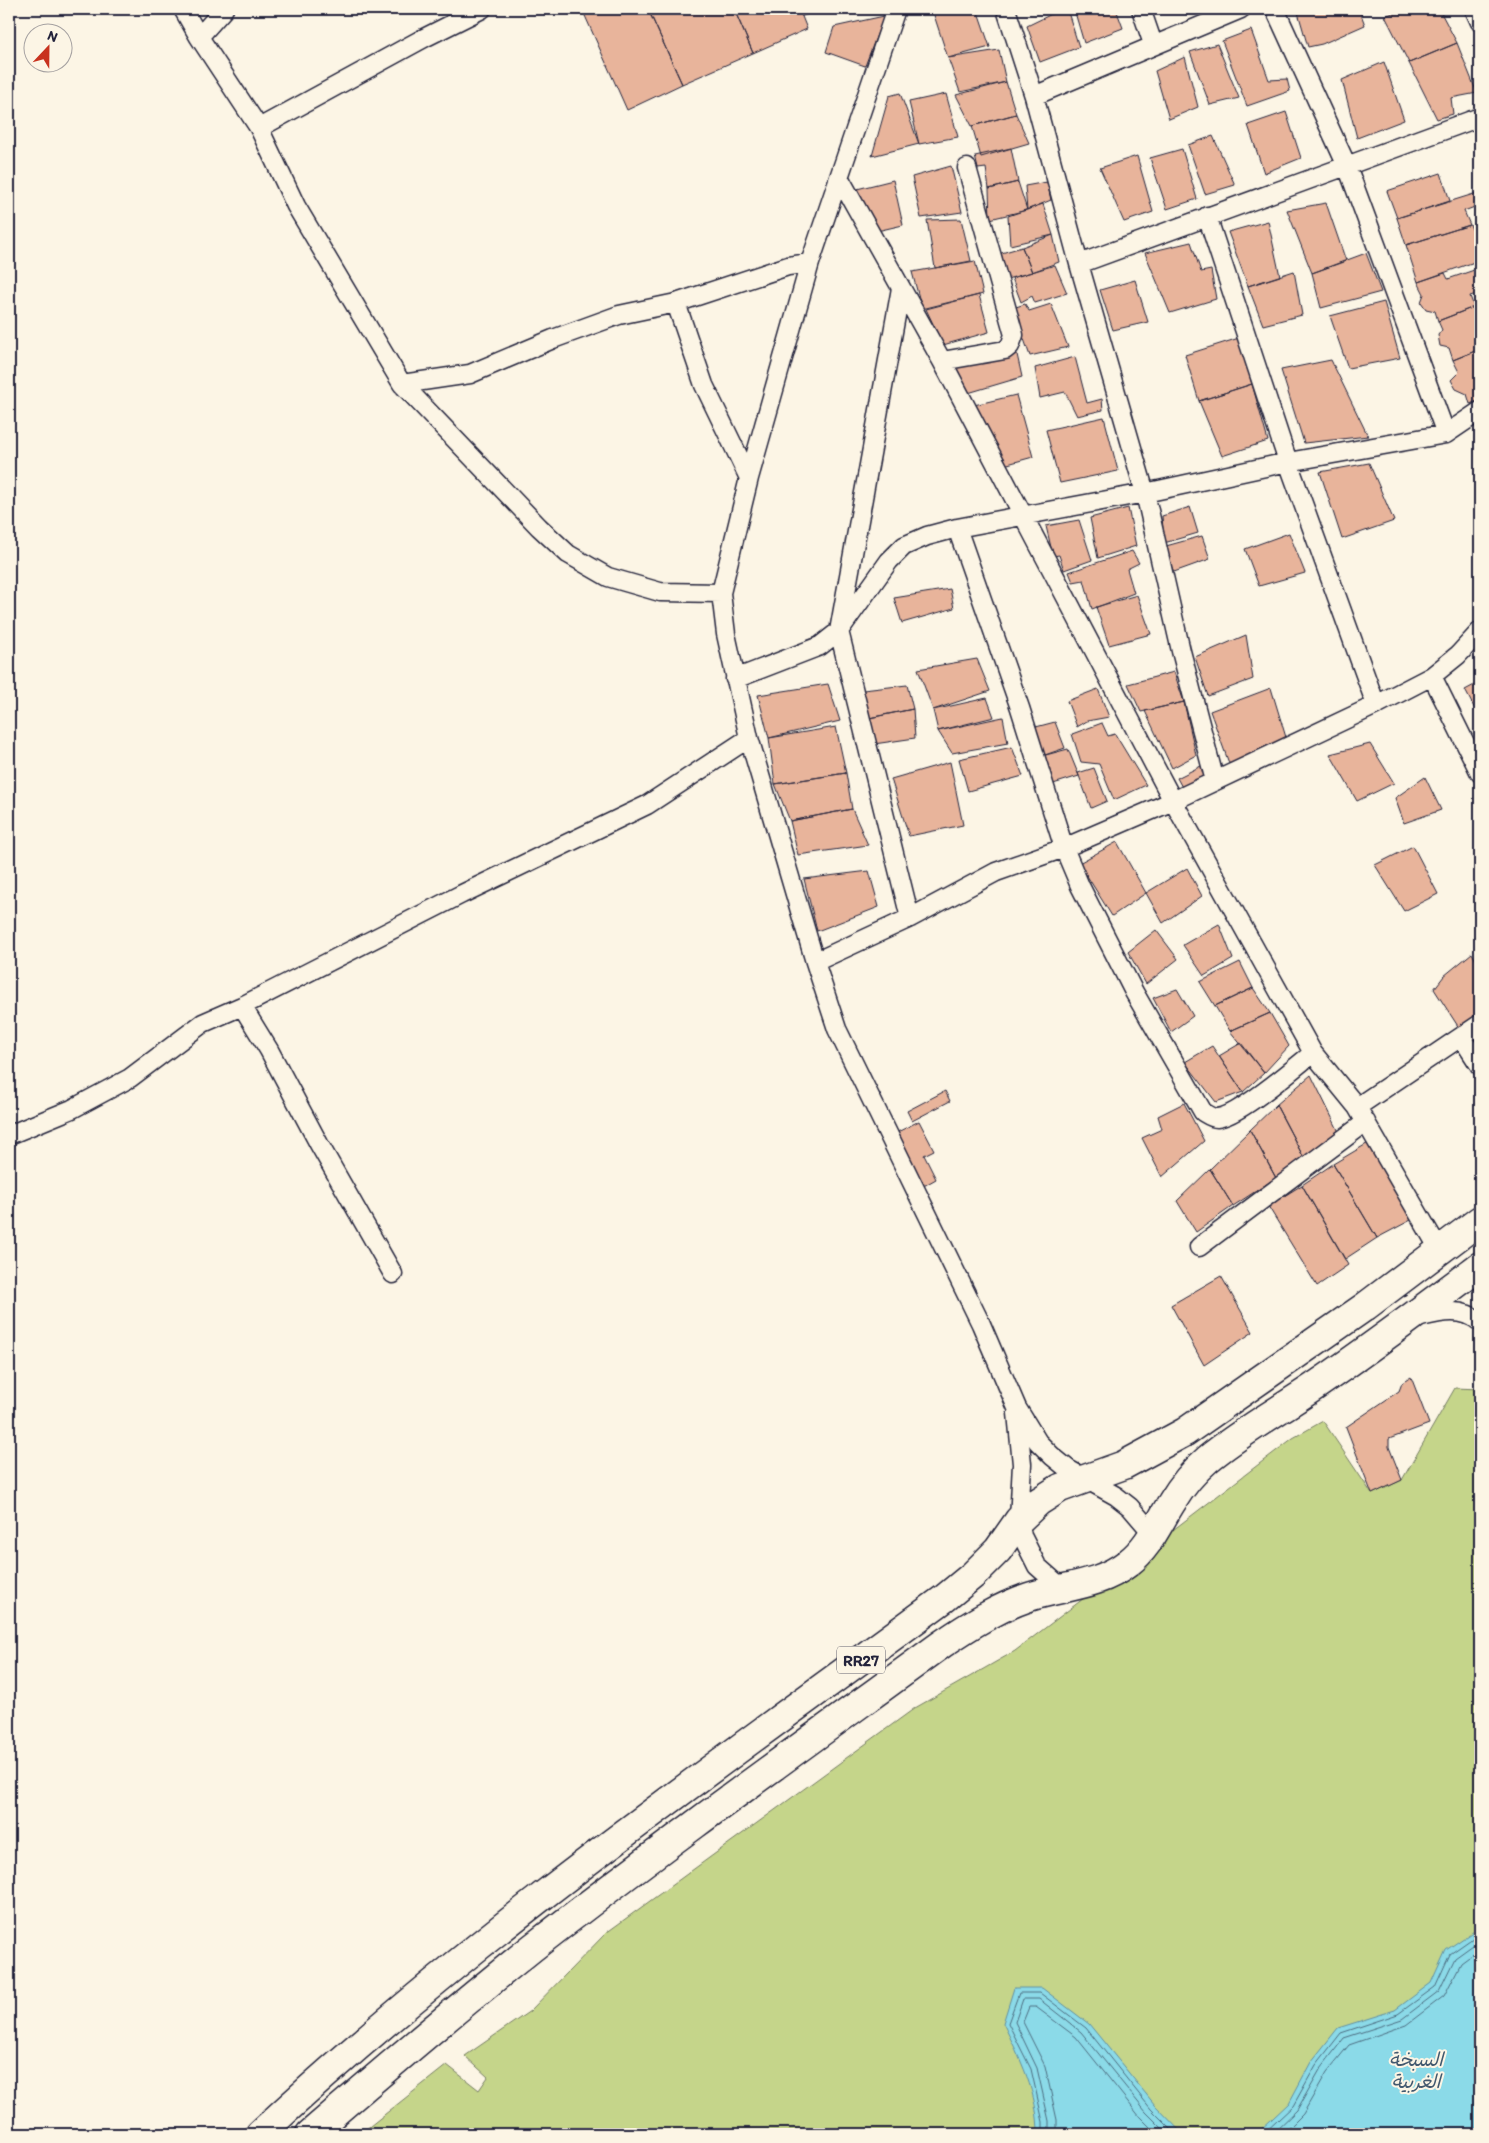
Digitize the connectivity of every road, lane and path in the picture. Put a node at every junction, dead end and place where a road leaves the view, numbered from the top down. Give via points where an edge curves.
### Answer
1 (183, 9) edge
2 (224, 9) edge
3 (482, 9) edge
4 (896, 9) edge
5 (1006, 9) edge
6 (1141, 9) edge
7 (1241, 9) edge
8 (1276, 9) edge
9 (1474, 9) edge
10 (1480, 22) edge
11 (199, 37) junction
12 (1154, 44) junction
13 (1034, 96) junction
14 (1480, 117) edge
15 (259, 128) junction
16 (1347, 166) junction
17 (967, 168) dead end
18 (839, 177) junction
19 (1208, 216) junction
20 (810, 263) junction
21 (1079, 264) junction
22 (901, 288) junction
23 (676, 303) junction
24 (942, 361) junction
25 (402, 384) junction
26 (1480, 411) edge
27 (1446, 434) junction
28 (1288, 462) junction
29 (749, 478) junction
30 (1145, 493) junction
31 (1023, 516) junction
32 (957, 528) junction
33 (721, 593) junction
34 (839, 631) junction
35 (1480, 631) edge
36 (1432, 676) junction
37 (735, 679) junction
38 (1376, 705) junction
39 (748, 738) junction
40 (1480, 773) edge
41 (1215, 781) junction
42 (1173, 801) junction
43 (1064, 848) junction
44 (910, 918) junction
45 (815, 962) junction
46 (242, 1006) junction
47 (1480, 1024) edge
48 (1462, 1038) junction
49 (1313, 1053) junction
50 (1480, 1066) edge
51 (1362, 1115) junction
52 (9, 1135) edge
53 (1480, 1220) edge
54 (1198, 1247) dead end
55 (1440, 1251) junction
56 (1480, 1266) edge
57 (393, 1274) dead end
58 (1409, 1320) junction
59 (1480, 1322) edge
60 (1016, 1408) junction
61 (1084, 1479) junction
62 (1019, 1520) junction
63 (1154, 1535) junction
64 (1062, 1588) junction
65 (260, 2134) edge
66 (310, 2134) edge

1 - 11 street
2 - 11 street
3 - 15 street
4 - 18 street
5 - 13 street
6 - 12 street
7 - 12 street
8 - 16 street
9 - 10 street
11 - 15 street
12 - 13 street
13 - 21 street
14 - 16 street
15 - 25 street via 296,206
16 - 19 street
16 - 27 street
17 - 24 street via 1014,335 1005,350
18 - 20 street
18 - 22 street
19 - 21 street
19 - 28 street
20 - 23 street via 788,266
20 - 29 street
21 - 30 street
22 - 24 street
22 - 34 street
23 - 25 street via 618,315 470,374
23 - 29 street via 704,385
24 - 31 street
25 - 33 street via 568,554 608,577 660,592
26 - 27 street
27 - 28 street
28 - 30 street
28 - 38 street
29 - 33 street
30 - 31 street
30 - 41 street
31 - 32 street
31 - 42 street
32 - 34 street via 904,546 889,560
32 - 43 street via 1020,708
33 - 37 street
34 - 37 street via 820,646
34 - 44 street
35 - 36 street
36 - 38 street
36 - 40 street
37 - 39 street
38 - 41 street
39 - 45 street
39 - 46 street via 647,805 462,894
41 - 42 street
42 - 43 street
42 - 49 street
43 - 44 street via 996,872
43 - 49 street via 1134,992 1204,1112 1210,1117 1228,1116
44 - 45 street
45 - 60 street via 838,1029 981,1324
46 - 52 street via 204,1023 130,1078 72,1109
46 - 57 street
47 - 48 street
48 - 50 street
48 - 51 street
49 - 51 street
51 - 54 street
51 - 55 street
53 - 55 highway, RR27
55 - 61 highway, RR27 via 1298,1355 1185,1432 1124,1465
56 - 58 highway, RR27
58 - 59 street via 1455,1312 1465,1313
58 - 63 highway, RR27 via 1206,1460 1172,1502
60 - 61 street via 1038,1442
60 - 62 street via 1022,1464
61 - 62 highway, RR27 via 1052,1493
61 - 63 street via 1116,1496
62 - 64 street via 1022,1536 1037,1566
62 - 65 highway, RR27 via 992,1556 945,1598 506,1924 350,2052
63 - 64 highway, RR27 via 1128,1563 1108,1576 1086,1585
64 - 66 highway, RR27 via 999,1609 942,1644 533,1948

